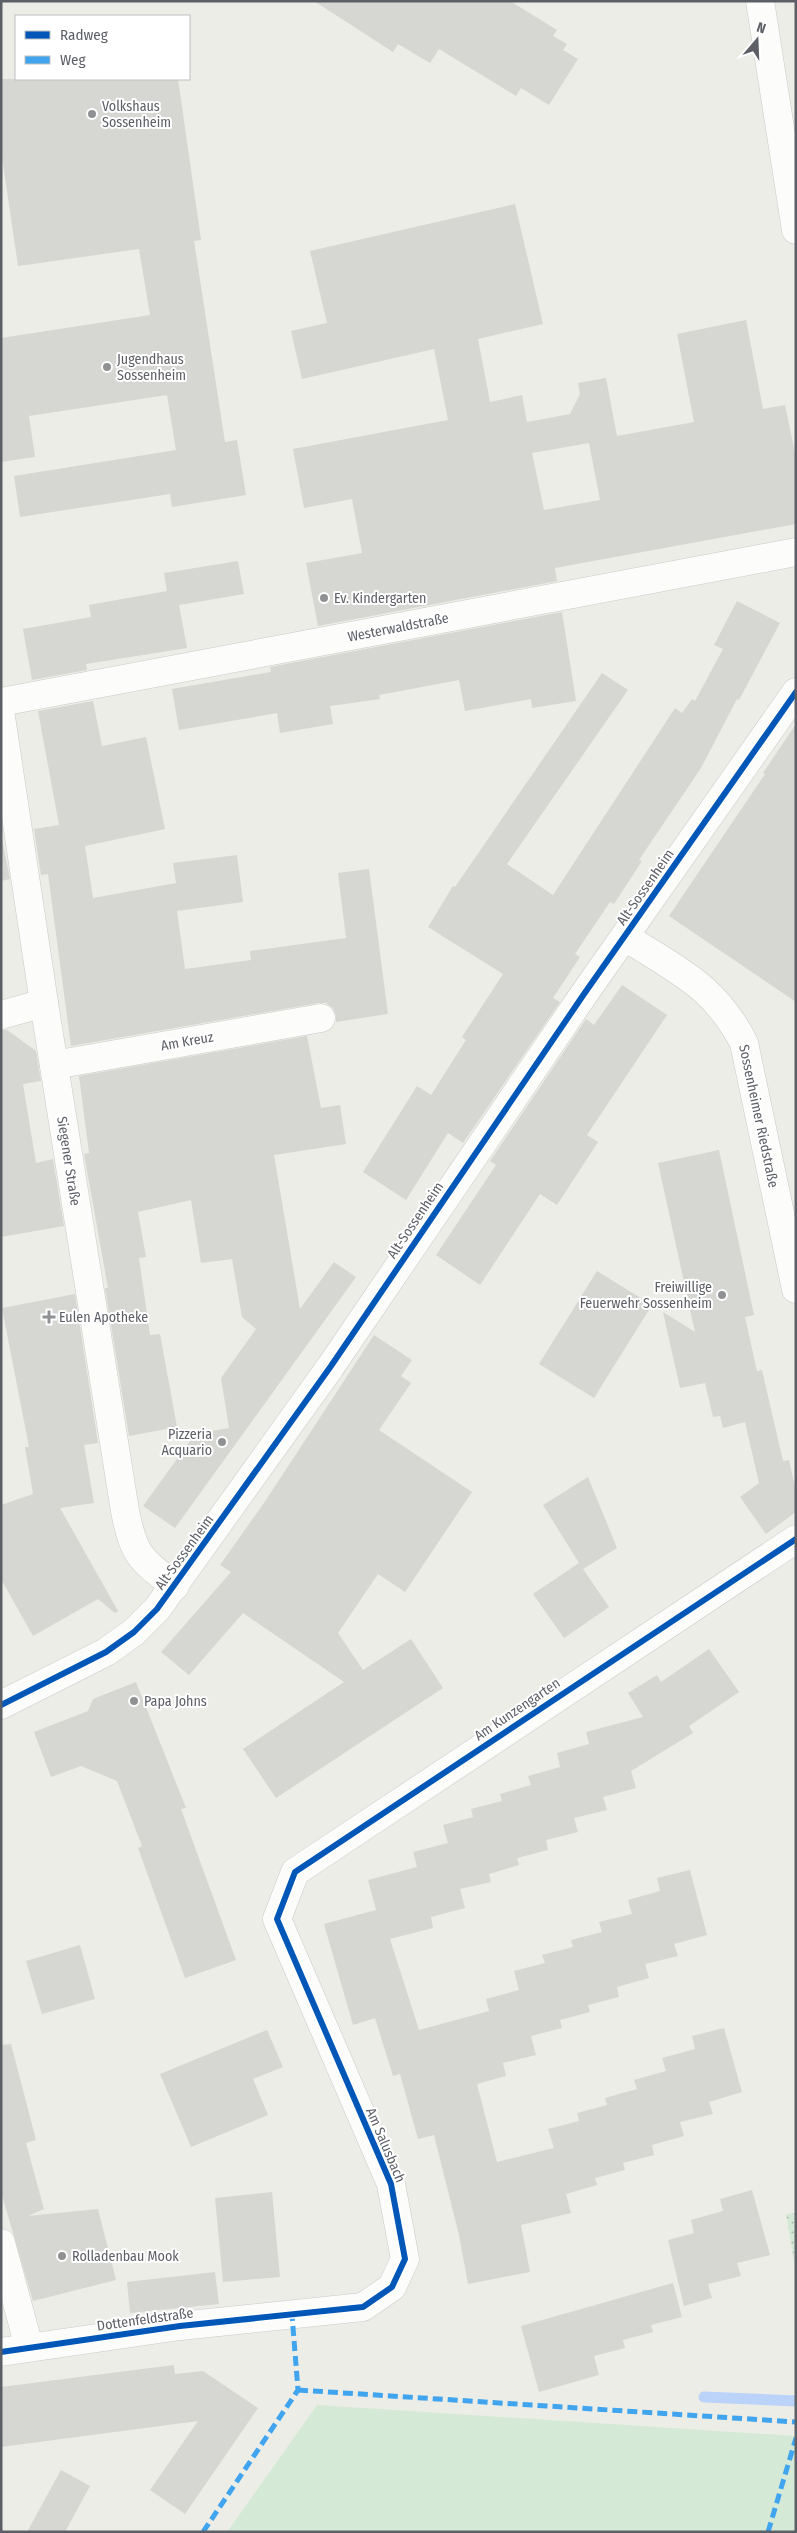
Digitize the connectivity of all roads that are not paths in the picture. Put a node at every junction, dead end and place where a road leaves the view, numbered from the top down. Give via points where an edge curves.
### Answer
1 (760, 1) edge
2 (796, 230) edge
3 (796, 552) edge
4 (796, 692) edge
5 (1, 702) edge
6 (1, 718) edge
7 (625, 937) junction
8 (44, 1003) junction
9 (1, 1015) edge
10 (321, 1018) dead end
11 (54, 1064) junction
12 (796, 1289) edge
13 (796, 1540) edge
14 (175, 1586) junction
15 (1, 1705) edge
16 (276, 1919) joint
17 (1, 2243) edge
18 (292, 2316) joint
19 (29, 2347) junction
20 (1, 2352) edge

1 - 2 street
3 - 5 street, Westerwaldstraße
4 - 7 street, Alt-Sossenheim
6 - 8 street, Siegener Straße
7 - 12 street, Sossenheimer Riedstraße via 698,983 715,998 744,1043
7 - 14 street, Alt-Sossenheim via 331,1366
8 - 9 street
8 - 11 street, Siegener Straße
10 - 11 street, Am Kreuz
11 - 14 street, Siegener Straße via 129,1534 137,1554
13 - 16 street, Am Kunzengarten via 295,1872
14 - 15 street, Alt-Sossenheim via 157,1610 106,1652
16 - 18 street, Am Salusbach via 391,2184 405,2259 392,2287 363,2307
17 - 19 street
18 - 19 street, Dottenfeldstraße via 180,2326
19 - 20 street, Dottenfeldstraße

